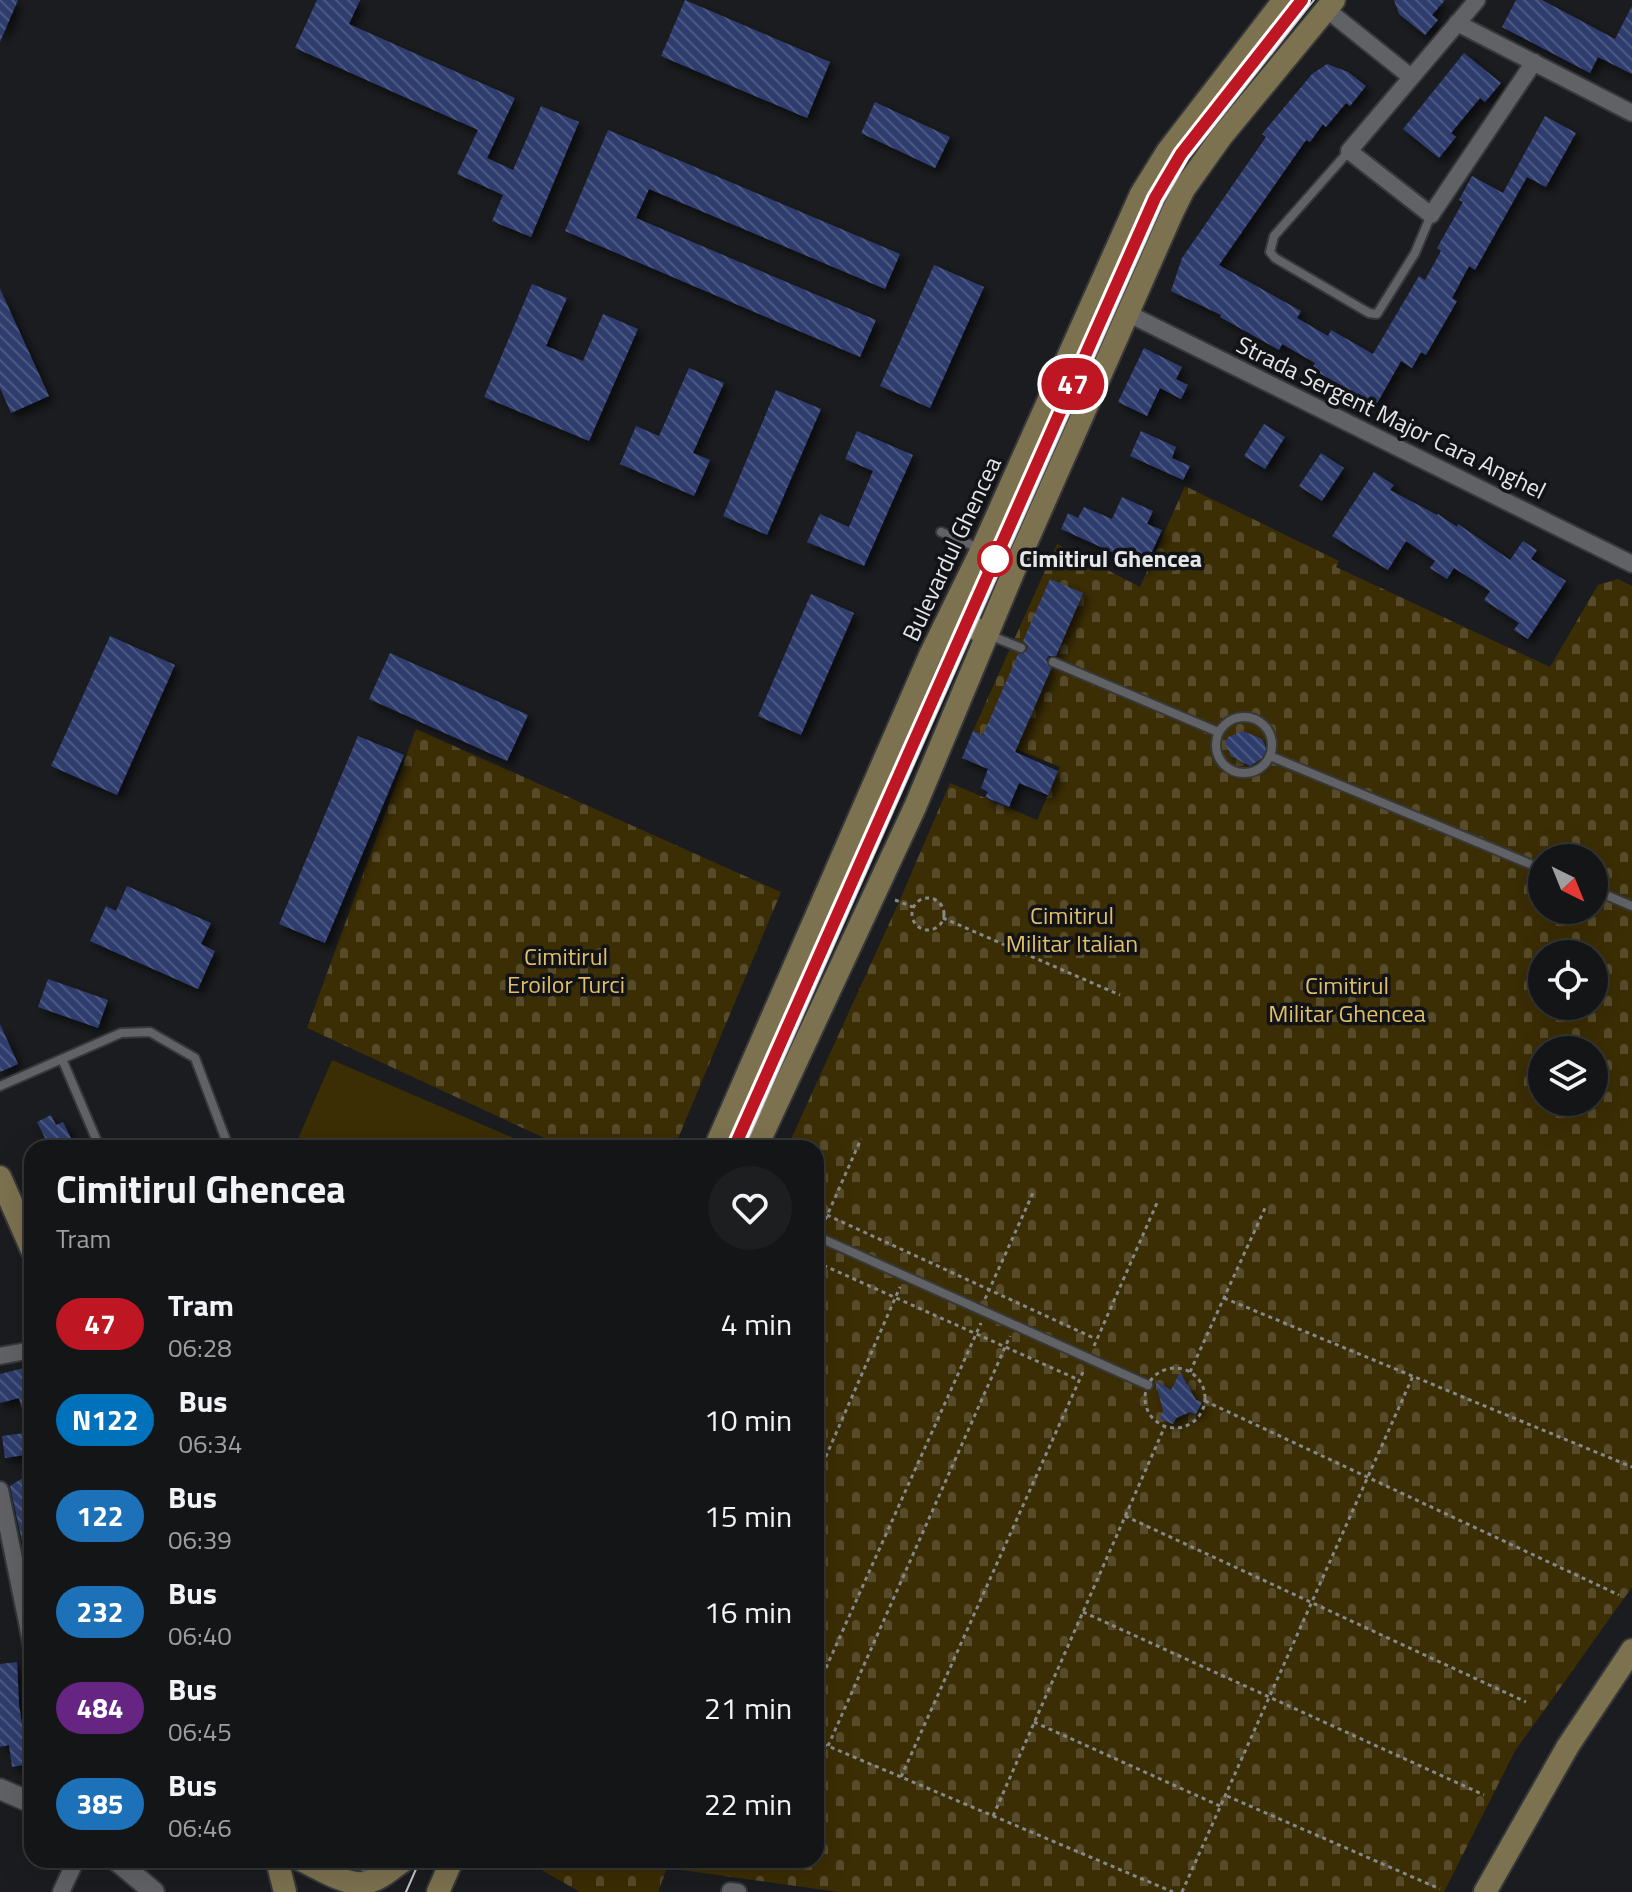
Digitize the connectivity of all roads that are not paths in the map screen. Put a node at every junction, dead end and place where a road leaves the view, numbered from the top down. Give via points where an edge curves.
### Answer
1 (1284, 0) edge
2 (1477, 0) edge
3 (1330, 5) edge
4 (1457, 23) junction
5 (1534, 62) junction
6 (1411, 77) junction
7 (1632, 113) edge
8 (1349, 151) junction
9 (1161, 160) junction
10 (1190, 180) junction
11 (1431, 215) junction
12 (1129, 314) junction
13 (941, 532) dead end
14 (982, 549) junction
15 (1632, 564) edge
16 (950, 618) junction
17 (988, 634) junction
18 (1021, 648) dead end
19 (1053, 662) dead end
20 (1218, 732) junction
21 (1270, 756) junction
22 (1528, 863) edge
23 (1608, 896) edge
24 (1632, 906) edge
25 (62, 1059) junction
26 (0, 1086) edge
27 (97, 1140) edge
28 (226, 1140) edge
29 (718, 1140) edge
30 (760, 1140) edge
31 (0, 1177) edge
32 (24, 1232) edge
33 (824, 1239) edge
34 (24, 1352) edge
35 (0, 1356) edge
36 (1148, 1385) road end
37 (0, 1490) edge
38 (24, 1608) edge
39 (1632, 1650) edge
40 (0, 1789) edge
41 (24, 1800) edge
42 (72, 1868) edge
43 (126, 1868) edge
44 (279, 1868) edge
45 (319, 1868) edge
46 (363, 1868) edge
47 (397, 1868) edge
48 (448, 1868) edge
49 (384, 1885) edge
50 (730, 1891) edge
51 (61, 1892) edge
52 (154, 1892) edge
53 (285, 1892) edge
54 (438, 1892) edge
55 (738, 1892) edge
56 (1485, 1892) edge

1 - 9 main road, Bulevardul Ghencea
2 - 4 street
3 - 6 street
3 - 10 main road
4 - 5 street
4 - 6 street
5 - 7 street
5 - 11 street
6 - 8 street
8 - 11 street
8 - 11 lane via 1274,236 1270,252 1275,258 1377,314 1415,253
9 - 10 main road
9 - 14 main road, Bulevardul Ghencea
10 - 12 main road
12 - 15 street, Strada Sergent Major Cara Anghel
12 - 17 main road
13 - 14 lane
14 - 16 main road, Bulevardul Ghencea
16 - 17 main road
16 - 29 main road, Bulevardul Ghencea
17 - 18 lane
17 - 30 main road via 915,807
19 - 20 lane
20 - 21 lane via 1232,719 1251,717 1271,737
20 - 21 lane via 1216,752 1227,768 1246,773
21 - 22 lane
23 - 24 lane
25 - 26 lane
25 - 27 lane
25 - 28 lane via 121,1033 150,1032 195,1058
31 - 32 main road
33 - 36 lane
34 - 35 street
37 - 38 street
39 - 56 main road via 1568,1746
40 - 41 street
42 - 51 street
43 - 52 street
44 - 53 main road
45 - 49 main road via 348,1881
46 - 49 lane
47 - 49 main road
48 - 54 main road
50 - 55 street

